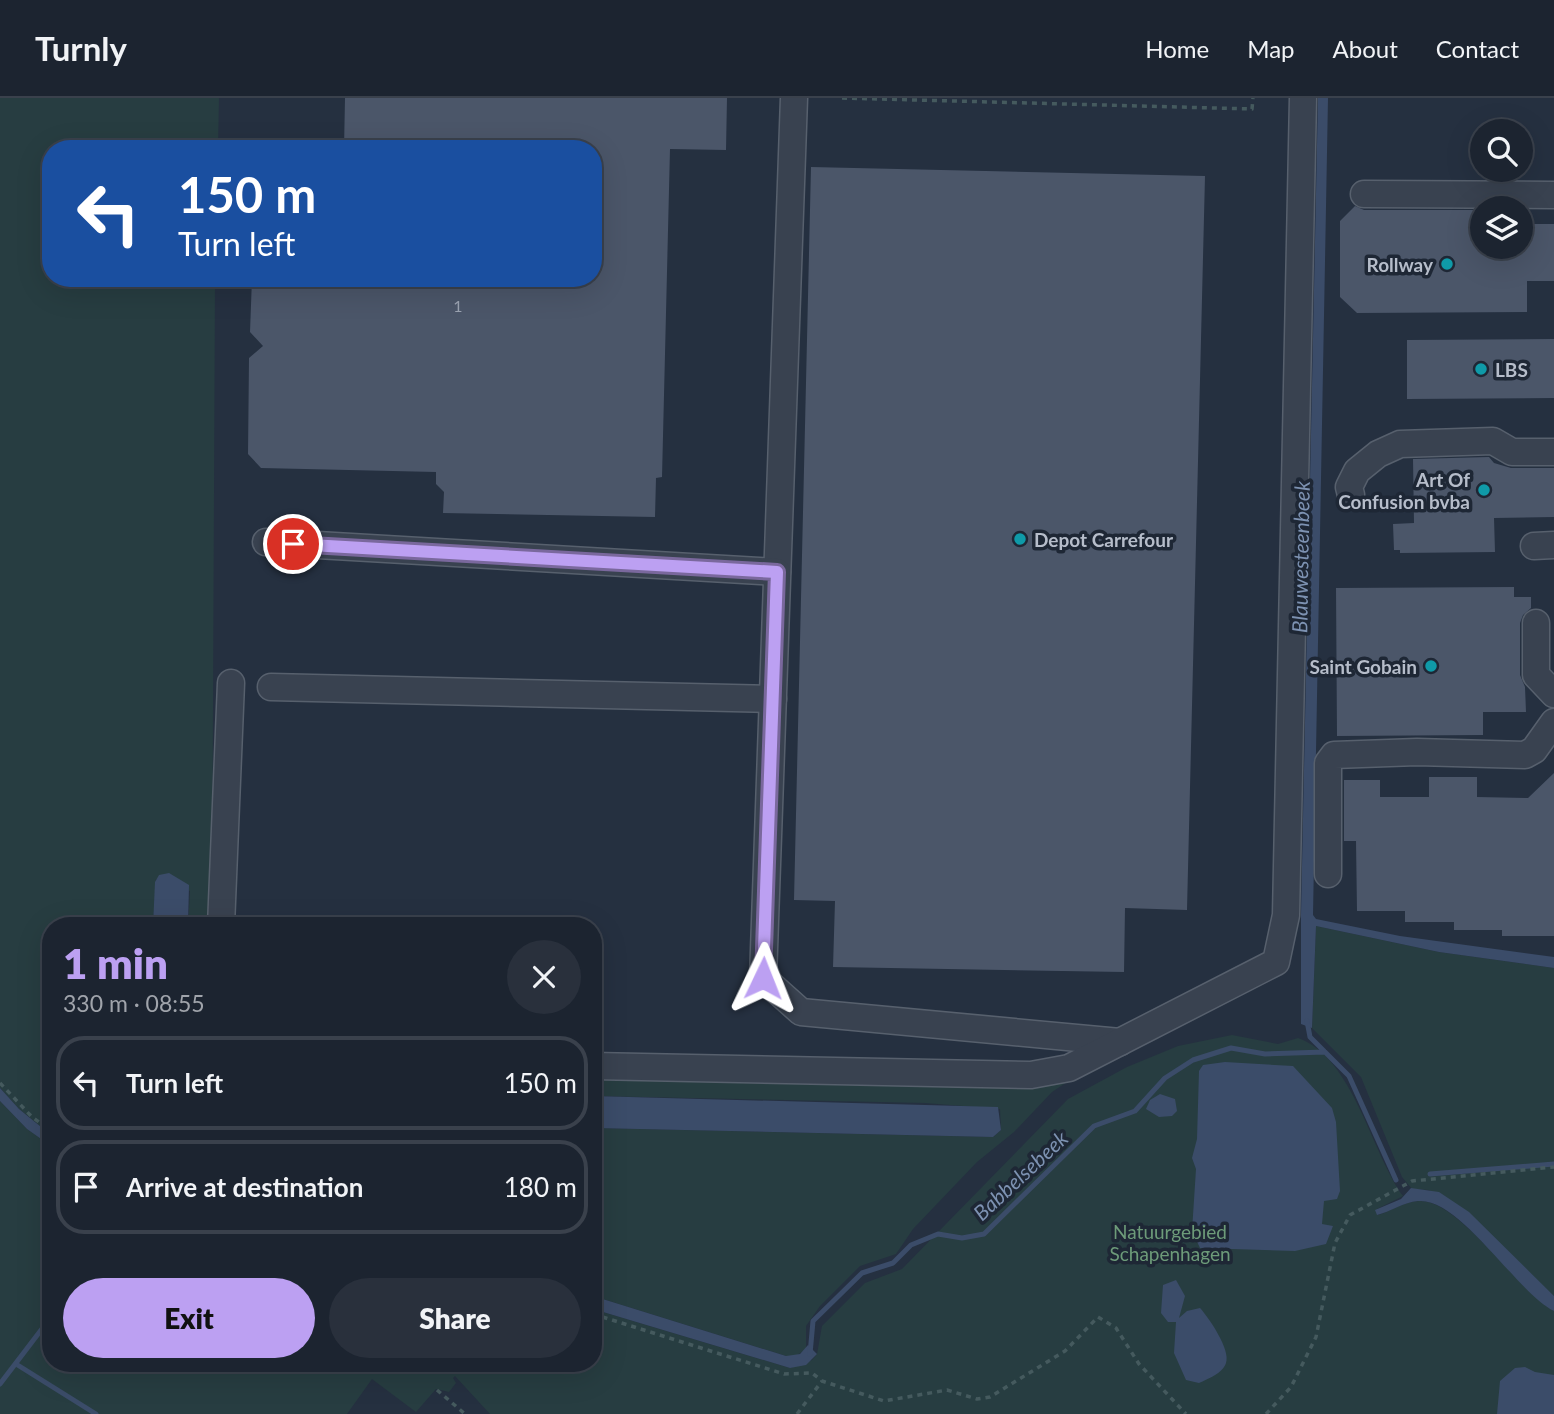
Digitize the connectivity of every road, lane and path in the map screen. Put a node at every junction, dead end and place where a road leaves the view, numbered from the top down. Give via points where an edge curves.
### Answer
1 (794, 98) edge
2 (842, 98) edge
3 (1253, 98) edge
4 (1303, 98) edge
5 (1364, 194) dead end
6 (1554, 195) edge
7 (1554, 452) edge
8 (1350, 495) dead end
9 (266, 542) dead end
10 (777, 572) junction
11 (1536, 623) dead end
12 (231, 683) dead end
13 (271, 687) dead end
14 (1554, 694) edge
15 (773, 699) junction
16 (1554, 722) edge
17 (1328, 874) dead end
18 (221, 917) edge
19 (1120, 1042) junction
20 (602, 1066) edge
21 (0, 1083) edge
22 (42, 1124) edge
23 (1554, 1167) edge
24 (602, 1317) edge
25 (822, 1381) junction
26 (437, 1390) dead end
27 (465, 1414) edge
28 (797, 1414) edge
29 (1186, 1414) edge
30 (1266, 1414) edge

1 - 10 lane
2 - 3 path via 1252,108
4 - 19 lane via 1286,915 1276,962
5 - 6 lane
7 - 8 lane via 1512,452 1493,441 1400,443 1357,471
9 - 10 lane
10 - 15 lane
11 - 14 lane via 1536,675
12 - 18 lane
13 - 15 lane
15 - 19 lane via 763,978 801,1012
16 - 17 lane via 1525,755 1334,755 1328,763
19 - 20 lane via 1069,1068 1031,1075
21 - 22 path
23 - 30 path via 1412,1181 1350,1215 1335,1243 1316,1336 1291,1388
24 - 25 path via 783,1374 812,1373
25 - 28 path
25 - 29 path via 884,1401 947,1390 977,1399 990,1397 1065,1351 1098,1317 1116,1328 1139,1364
26 - 27 path

